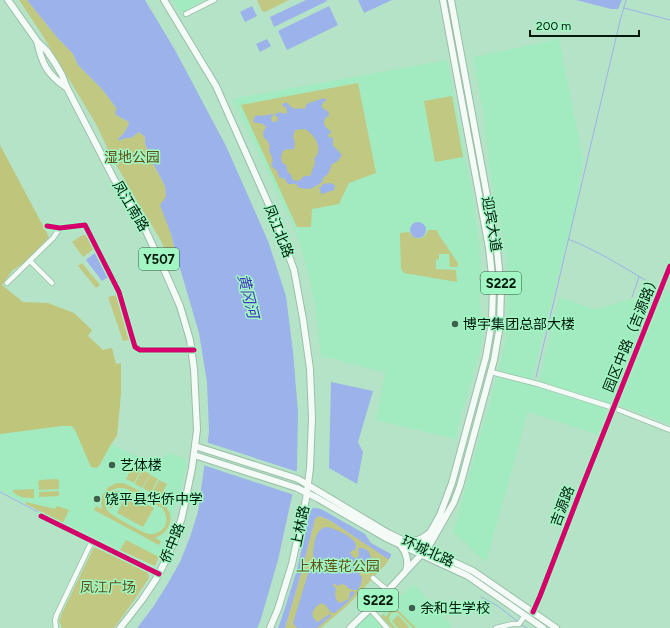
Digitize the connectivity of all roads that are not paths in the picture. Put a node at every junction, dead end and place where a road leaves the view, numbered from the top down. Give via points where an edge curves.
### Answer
1 (8, 0) edge
2 (164, 0) edge
3 (214, 0) edge
4 (443, 0) edge
5 (450, 0) edge
6 (186, 14) dead end
7 (37, 41) junction
8 (464, 75) junction
9 (457, 76) junction
10 (67, 88) junction
11 (47, 226) dead end
12 (60, 228) junction
13 (497, 250) junction
14 (490, 251) junction
15 (30, 261) junction
16 (670, 266) edge
17 (493, 277) dead end
18 (482, 278) dead end
19 (7, 283) dead end
20 (52, 283) dead end
21 (493, 300) junction
22 (501, 300) junction
23 (489, 341) junction
24 (497, 342) junction
25 (194, 350) dead end
26 (491, 372) junction
27 (479, 385) junction
28 (486, 387) junction
29 (614, 408) junction
30 (670, 430) edge
31 (195, 446) junction
32 (194, 455) junction
33 (308, 485) junction
34 (307, 493) junction
35 (41, 516) dead end
36 (432, 529) junction
37 (92, 541) junction
38 (399, 542) junction
39 (421, 552) junction
40 (405, 572) junction
41 (158, 574) junction
42 (373, 578) dead end
43 (387, 590) dead end
44 (372, 611) dead end
45 (529, 612) junction
46 (385, 626) edge
47 (56, 628) edge
48 (120, 628) edge
49 (270, 628) edge
50 (350, 628) edge
51 (378, 628) edge
52 (496, 628) edge
53 (543, 628) edge
54 (556, 628) edge

1 - 7 main road, 凤江南路 / Y507
2 - 33 main road, 凤江北路 via 216,86 277,223 294,270 310,369 312,418
3 - 6 street
4 - 9 main road, 迎宾大道 / S222
5 - 8 main road, 迎宾大道 / S222
7 - 10 main road, 凤江南路 / Y507 via 55,63
7 - 10 main road, 凤江南路 / Y507 via 40,56 47,70 56,81
8 - 9 main road
8 - 13 main road, 迎宾大道 / S222
9 - 14 main road, 迎宾大道 / S222
10 - 31 main road, 凤江南路 / Y507 via 114,180 145,229 180,306 190,340 194,369 197,430
11 - 12 street
12 - 15 street
12 - 25 street via 84,225 119,292 135,347 140,350
13 - 14 main road
13 - 22 main road, 迎宾大道 / S222
14 - 21 main road, 迎宾大道 / S222
15 - 19 street
15 - 20 street
16 - 29 street, 园区中路（吉源路）
17 - 18 street
21 - 22 main road
21 - 23 main road, 迎宾大道 / S222
22 - 24 main road, 迎宾大道 / S222
23 - 24 main road
23 - 27 main road, 迎宾大道 / S222
24 - 26 main road, 迎宾大道 / S222
26 - 28 main road, 迎宾大道 / S222
26 - 29 street
27 - 28 main road
27 - 36 main road, 迎宾大道 / S222 via 452,484
28 - 39 main road, 迎宾大道 / S222 via 454,502 429,546
29 - 30 street
29 - 45 street, 吉源路 via 540,596
31 - 32 main road, 侨中路 / Y507
31 - 33 main road, 环城北路 via 298,479
32 - 34 main road, 环城北路
32 - 41 main road, 侨中路 / Y507 via 182,517 172,547
33 - 34 main road, 凤江北路
33 - 38 main road, 环城北路
34 - 38 main road, 环城北路 via 386,538
34 - 49 main road, 上林路 via 292,564
35 - 37 street
36 - 38 main road via 418,540
36 - 39 main road, 迎宾大道 / S222
37 - 41 street
37 - 47 street via 57,614
38 - 39 main road, 环城北路
38 - 40 main road via 407,557
39 - 40 main road, S222
39 - 45 main road, 环城北路
40 - 50 main road, S222
41 - 48 main road, 侨中路 / Y507
42 - 43 street
44 - 46 street
45 - 52 street via 519,624
45 - 53 main road, 环城北路
45 - 54 main road, 环城北路
46 - 51 street

